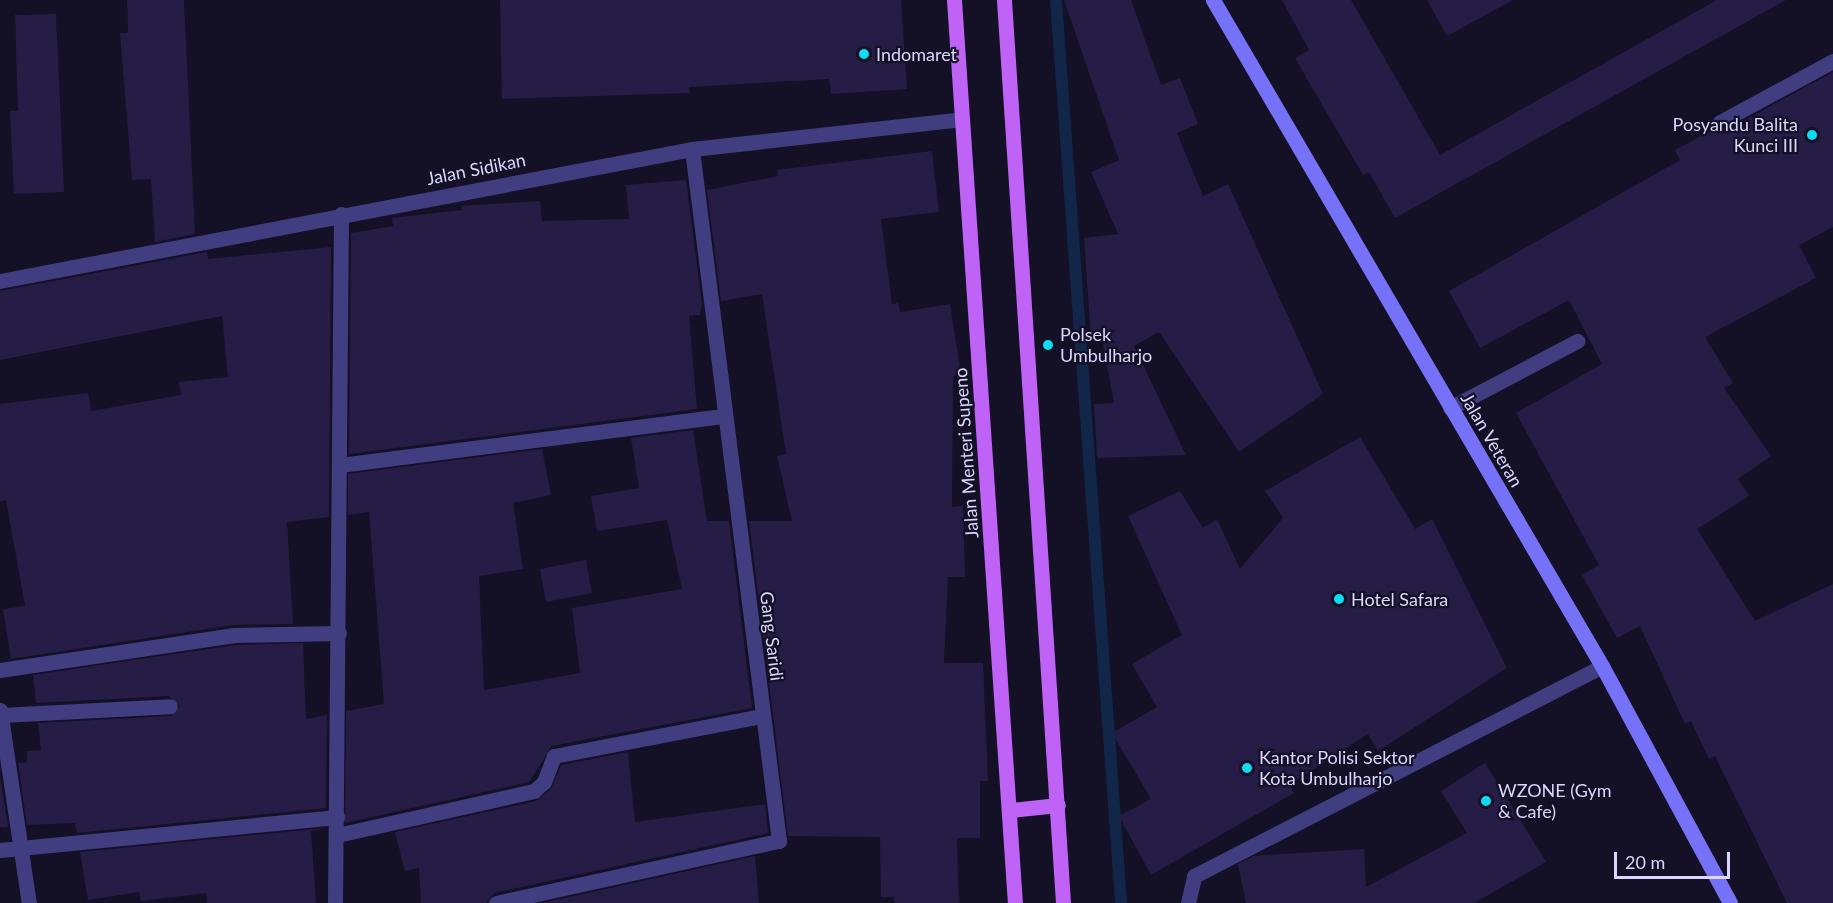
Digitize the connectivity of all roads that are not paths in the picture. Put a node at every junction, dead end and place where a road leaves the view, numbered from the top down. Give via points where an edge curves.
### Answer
1 (954, 0) edge
2 (1004, 0) edge
3 (1213, 0) edge
4 (1833, 61) edge
5 (962, 119) junction
6 (1720, 122) dead end
7 (692, 149) junction
8 (341, 214) junction
9 (0, 281) edge
10 (1577, 341) dead end
11 (1450, 408) junction
12 (723, 416) junction
13 (340, 465) junction
14 (339, 633) junction
15 (1602, 666) junction
16 (0, 670) edge
17 (170, 706) dead end
18 (0, 710) edge
19 (1, 715) edge
20 (762, 716) junction
21 (1058, 805) junction
22 (1010, 810) junction
23 (337, 817) junction
24 (337, 835) junction
25 (20, 847) junction
26 (0, 850) edge
27 (29, 903) edge
28 (336, 903) edge
29 (496, 903) edge
30 (1015, 903) edge
31 (1063, 903) edge
32 (1188, 903) edge
33 (1730, 903) edge

1 - 5 main road, Jalan Menteri Supeno
2 - 21 main road
3 - 11 main road, Jalan Veteran
4 - 6 street
5 - 7 street, Jalan Sidikan
5 - 22 main road, Jalan Menteri Supeno
7 - 8 street, Jalan Sidikan
7 - 12 street, Gang Saridi
8 - 9 street, Jalan Sidikan
8 - 13 street
10 - 11 street
11 - 15 main road, Jalan Veteran
12 - 13 street
12 - 20 street, Gang Saridi
13 - 14 street
14 - 16 street via 234,634
14 - 23 street
15 - 32 street via 1194,876
15 - 33 main road, Jalan Veteran
17 - 19 street
18 - 19 street
19 - 25 street
20 - 24 street via 554,756 544,782 534,791
20 - 29 street, Gang Saridi via 779,841
21 - 22 main road
21 - 31 main road
22 - 30 main road, Jalan Menteri Supeno
23 - 24 street
23 - 25 street
24 - 28 street
25 - 26 street
25 - 27 street

